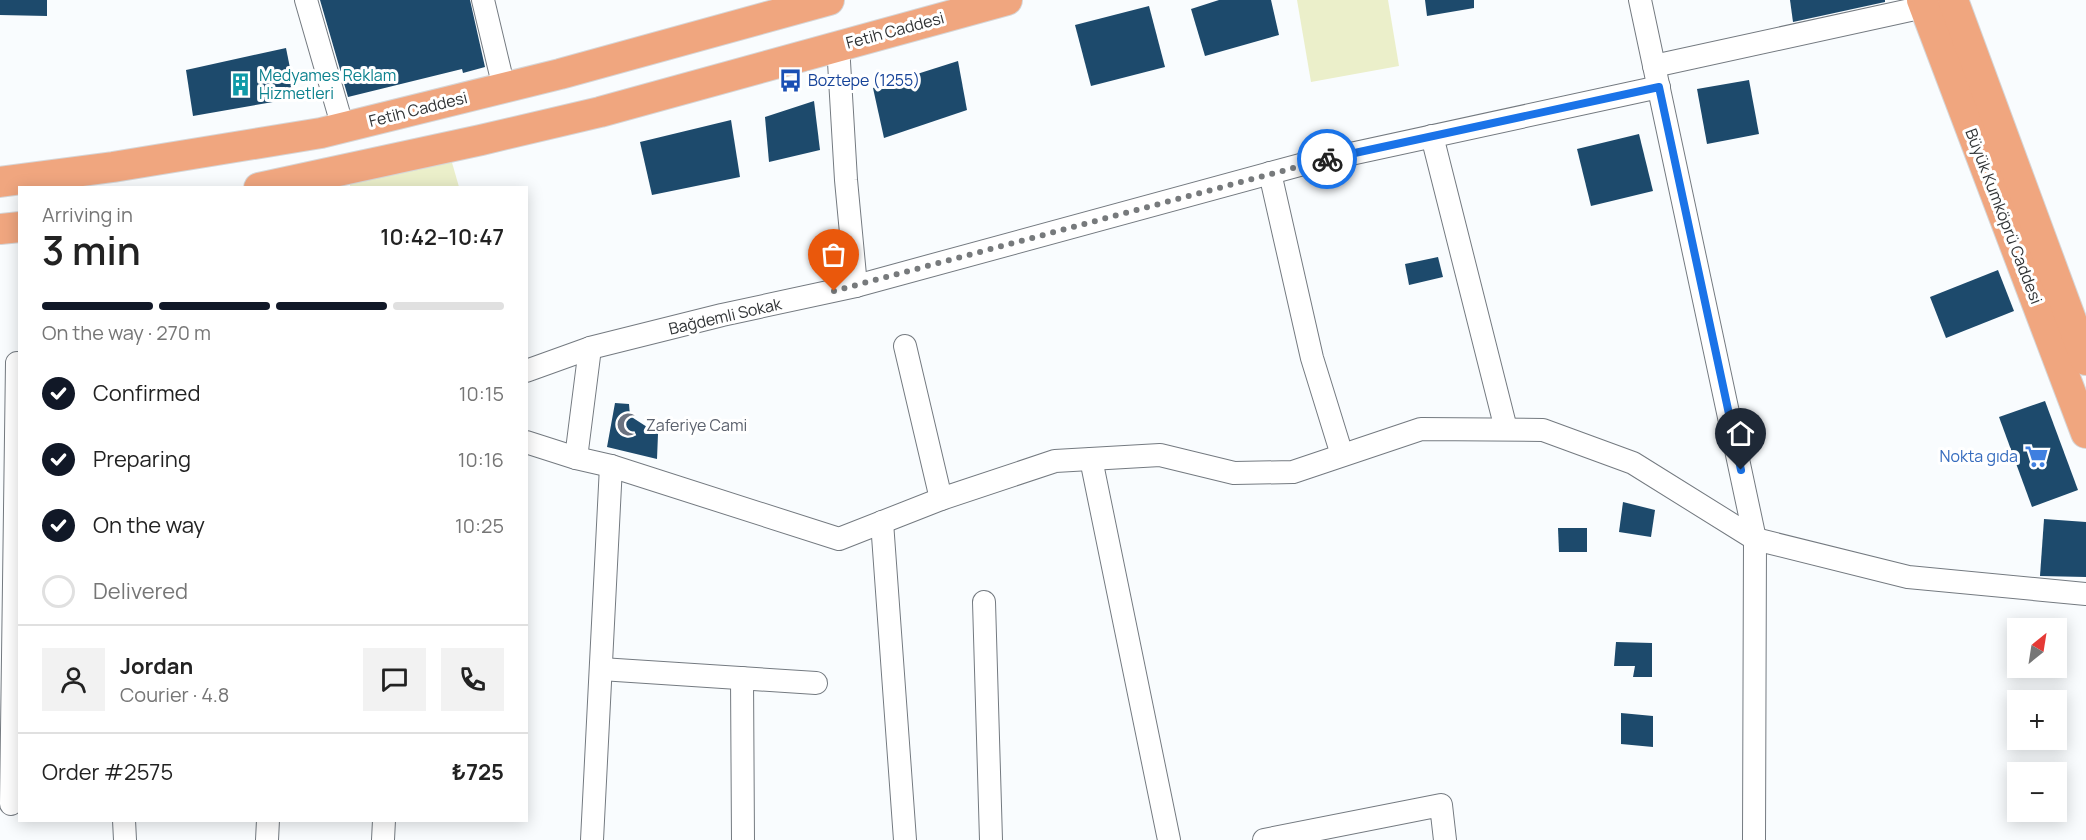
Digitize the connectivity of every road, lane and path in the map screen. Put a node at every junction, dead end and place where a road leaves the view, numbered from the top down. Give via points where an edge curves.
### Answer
1 (306, 0) edge
2 (483, 0) edge
3 (829, 0) edge
4 (1007, 0) edge
5 (1640, 0) edge
6 (1953, 0) edge
7 (1923, 3) edge
8 (838, 45) junction
9 (1657, 77) junction
10 (504, 88) junction
11 (343, 128) junction
12 (1432, 136) junction
13 (1270, 173) junction
14 (0, 182) edge
15 (268, 186) edge
16 (18, 227) edge
17 (0, 229) edge
18 (856, 286) junction
19 (2081, 333) edge
20 (905, 346) dead end
21 (590, 348) junction
22 (2086, 360) edge
23 (12, 363) edge
24 (528, 369) edge
25 (1506, 429) junction
26 (2086, 433) edge
27 (528, 443) edge
28 (1342, 455) junction
29 (576, 458) junction
30 (1091, 459) junction
31 (611, 466) junction
32 (941, 499) junction
33 (882, 522) junction
34 (1755, 539) junction
35 (2086, 594) edge
36 (984, 602) dead end
37 (601, 669) junction
38 (742, 678) junction
39 (816, 683) dead end
40 (6, 695) edge
41 (10, 804) edge
42 (124, 822) edge
43 (268, 822) edge
44 (384, 822) edge
45 (124, 840) edge
46 (267, 840) edge
47 (383, 840) edge
48 (592, 840) edge
49 (743, 840) edge
50 (905, 840) edge
51 (991, 840) edge
52 (1169, 840) edge
53 (1264, 840) edge
54 (1444, 840) edge
55 (1754, 840) edge

1 - 11 street
2 - 10 street
3 - 10 main road, Fetih Caddesi
4 - 8 main road, Fetih Caddesi
5 - 9 street
6 - 19 main road, Büyük Kumköprü Caddesi
7 - 9 street, Bağdemli Sokak
7 - 26 main road, Büyük Kumköprü Caddesi
8 - 15 main road, Fetih Caddesi via 600,112
8 - 18 street
9 - 12 street, Bağdemli Sokak
9 - 34 street
10 - 11 main road, Fetih Caddesi
11 - 14 main road, Fetih Caddesi
12 - 13 street, Bağdemli Sokak
12 - 25 street
13 - 18 street, Bağdemli Sokak
13 - 28 street via 1312,358
16 - 17 main road
18 - 21 street, Bağdemli Sokak
19 - 22 main road, Büyük Kumköprü Caddesi
20 - 32 street
21 - 24 street, Bağdemli Sokak
21 - 29 street
23 - 40 street
25 - 28 street via 1421,429
25 - 34 street via 1543,430 1633,463
27 - 29 street
28 - 30 street via 1293,472 1234,473 1160,455
29 - 31 street
30 - 32 street via 1055,461
30 - 52 street
31 - 33 street via 838,539
31 - 37 street
32 - 33 street
33 - 50 street
34 - 35 street via 1908,577
34 - 55 street
36 - 51 street
37 - 38 street
37 - 48 street
38 - 39 street
38 - 49 street
40 - 41 street
42 - 45 street
43 - 46 street
44 - 47 street
53 - 54 street via 1441,805

